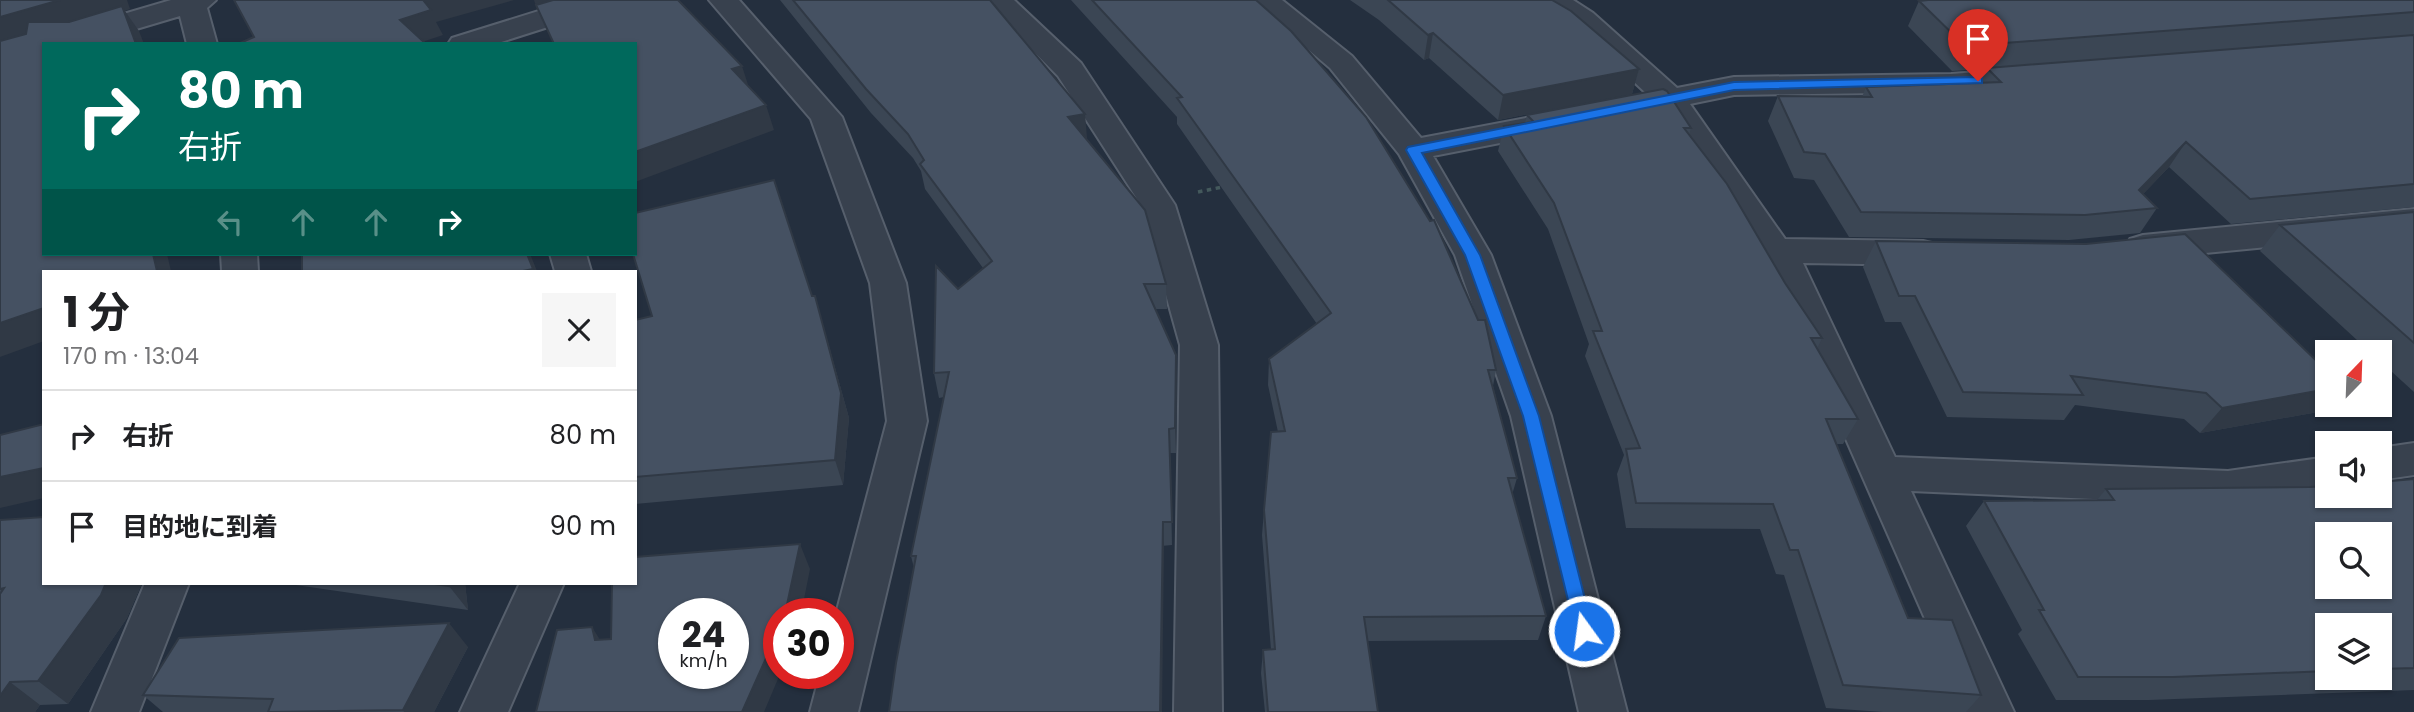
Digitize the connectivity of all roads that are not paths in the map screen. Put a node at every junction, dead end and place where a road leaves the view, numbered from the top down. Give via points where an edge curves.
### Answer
1 (604, 0) edge
2 (723, 0) edge
3 (997, 0) edge
4 (1264, 0) edge
5 (1553, 0) edge
6 (195, 1) edge
7 (61, 42) edge
8 (202, 42) edge
9 (477, 42) edge
10 (2062, 74) edge
11 (1670, 99) junction
12 (1413, 150) junction
13 (2414, 221) edge
14 (1774, 251) junction
15 (2110, 251) edge
16 (1962, 253) edge
17 (2414, 459) edge
18 (2392, 462) edge
19 (1882, 473) junction
20 (2315, 474) edge
21 (166, 585) edge
22 (541, 585) edge
23 (115, 712) edge
24 (484, 712) edge
25 (834, 712) edge
26 (1198, 712) edge
27 (1603, 712) edge
28 (1990, 712) edge

1 - 9 street
2 - 25 street via 826,117 888,283 908,421
3 - 26 street via 1070,70 1154,200 1199,345
4 - 12 street via 1341,62
5 - 11 street via 1584,19
6 - 7 street
6 - 8 street
10 - 11 street via 1951,83 1734,86
11 - 12 street
11 - 14 street
12 - 27 street via 1473,255 1531,416
13 - 15 street
14 - 16 street
14 - 19 street via 1793,277
17 - 18 street
19 - 20 street via 2228,488
19 - 28 street
21 - 23 street
22 - 24 street

